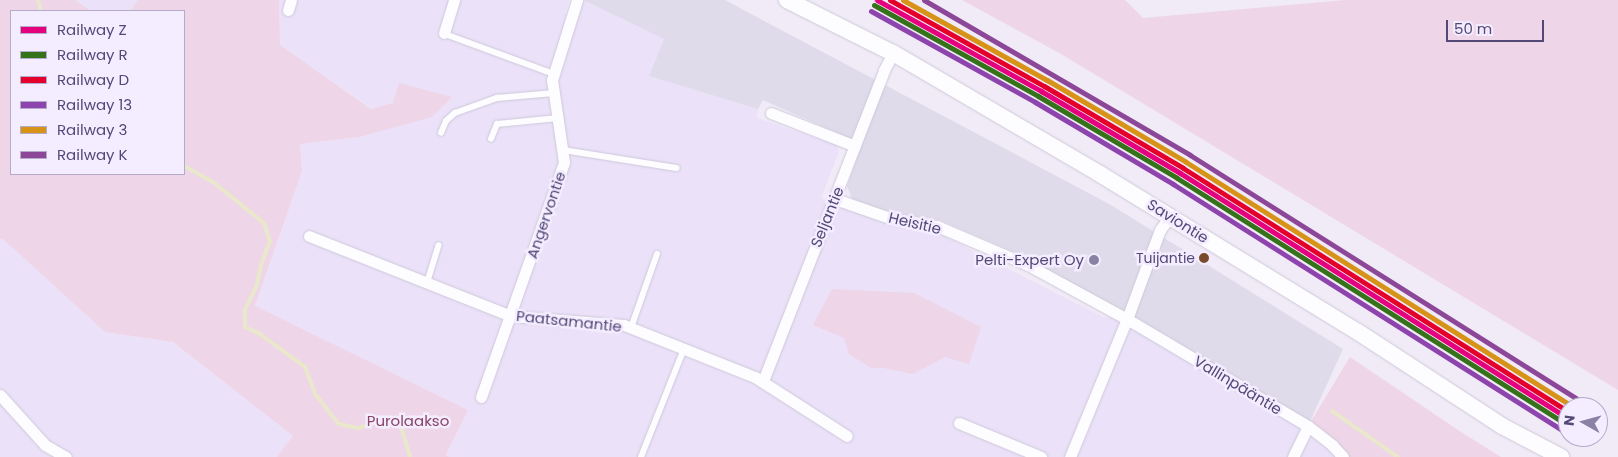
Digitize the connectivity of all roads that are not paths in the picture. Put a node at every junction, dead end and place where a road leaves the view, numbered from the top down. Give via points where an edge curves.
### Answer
1 (454, 0) edge
2 (577, 0) edge
3 (787, 0) edge
4 (446, 34) joint
5 (893, 54) junction
6 (554, 74) junction
7 (554, 93) junction
8 (771, 113) dead end
9 (558, 118) junction
10 (441, 133) dead end
11 (491, 139) dead end
12 (856, 146) junction
13 (563, 150) junction
14 (677, 168) dead end
15 (835, 199) junction
16 (1170, 216) junction
17 (309, 236) dead end
18 (438, 246) dead end
19 (657, 254) dead end
20 (427, 283) junction
21 (512, 316) junction
22 (1127, 318) junction
23 (631, 328) junction
24 (684, 349) junction
25 (763, 381) junction
26 (0, 395) edge
27 (481, 397) dead end
28 (958, 423) dead end
29 (1308, 426) junction
30 (847, 436) dead end
31 (66, 457) edge
32 (641, 457) edge
33 (1041, 457) edge
34 (1070, 457) edge
35 (1293, 457) edge
36 (1344, 457) edge
37 (1561, 457) edge

1 - 4 street
2 - 6 street, Angervontie
3 - 5 main road, Saviontie
4 - 6 lane
5 - 12 street, Seljantie
5 - 16 main road, Saviontie
6 - 7 street, Angervontie
7 - 9 street, Angervontie
7 - 10 lane via 497,98 455,113 446,121
8 - 12 street
9 - 11 lane via 497,124
9 - 13 street, Angervontie
12 - 15 street, Seljantie
13 - 14 lane
13 - 21 street, Angervontie via 564,162
15 - 22 street, Heisitie via 890,218 938,226 1028,265
15 - 25 street, Seljantie
16 - 22 street via 1160,230
16 - 37 main road, Saviontie via 1502,426
17 - 20 street, Paatsamantie
18 - 20 lane
19 - 23 lane
20 - 21 street, Paatsamantie
21 - 23 street, Paatsamantie
21 - 27 street, Angervontie
22 - 29 street, Vallinpääntie
22 - 34 street
23 - 24 street, Paatsamantie
24 - 25 street, Paatsamantie
24 - 32 lane
25 - 30 street, Paatsamantie
26 - 31 street via 45,445
28 - 33 street
29 - 35 street
29 - 36 street, Vallinpääntie

